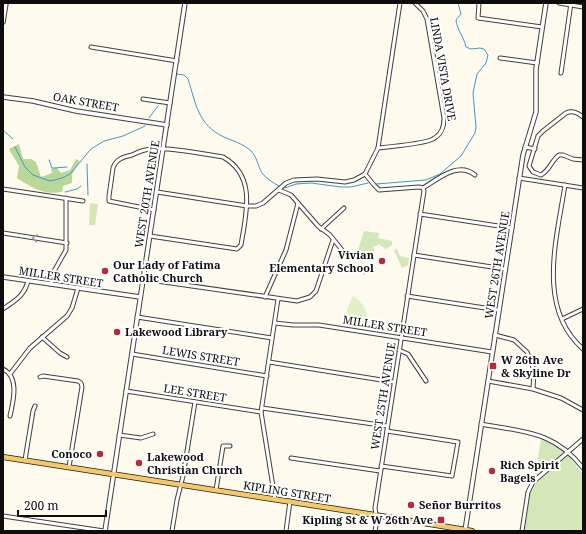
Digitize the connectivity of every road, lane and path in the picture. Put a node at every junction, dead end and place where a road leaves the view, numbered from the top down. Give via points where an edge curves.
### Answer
1 (6, 3) edge
2 (186, 3) edge
3 (400, 3) edge
4 (415, 3) edge
5 (479, 3) edge
6 (546, 3) edge
7 (559, 3) edge
8 (571, 4) edge
9 (583, 6) edge
10 (3, 22) edge
11 (542, 27) junction
12 (90, 47) dead end
13 (500, 58) dead end
14 (177, 61) junction
15 (537, 63) junction
16 (561, 73) dead end
17 (3, 97) edge
18 (143, 98) dead end
19 (170, 103) junction
20 (583, 118) edge
21 (167, 125) junction
22 (525, 145) junction
23 (536, 145) junction
24 (163, 148) junction
25 (378, 148) junction
26 (535, 149) junction
27 (583, 160) edge
28 (365, 174) junction
29 (475, 175) dead end
30 (519, 178) junction
31 (565, 185) junction
32 (423, 188) junction
33 (583, 188) edge
34 (3, 189) edge
35 (279, 190) junction
36 (156, 192) junction
37 (66, 198) junction
38 (83, 201) dead end
39 (298, 203) junction
40 (247, 206) junction
41 (344, 208) dead end
42 (154, 210) junction
43 (420, 214) junction
44 (321, 228) junction
45 (512, 228) junction
46 (3, 233) edge
47 (150, 236) junction
48 (333, 240) junction
49 (67, 243) junction
50 (342, 250) dead end
51 (414, 255) junction
52 (505, 269) junction
53 (3, 277) edge
54 (143, 279) junction
55 (28, 281) junction
56 (51, 284) junction
57 (78, 288) junction
58 (407, 296) junction
59 (265, 297) junction
60 (140, 298) junction
61 (278, 299) junction
62 (3, 308) edge
63 (583, 309) edge
64 (498, 310) junction
65 (137, 317) junction
66 (562, 319) junction
67 (275, 322) junction
68 (494, 335) junction
69 (42, 337) junction
70 (272, 338) junction
71 (401, 338) junction
72 (583, 349) edge
73 (399, 350) junction
74 (492, 352) junction
75 (132, 354) junction
76 (67, 357) dead end
77 (269, 362) junction
78 (3, 369) edge
79 (10, 374) junction
80 (267, 376) junction
81 (40, 377) dead end
82 (426, 381) dead end
83 (488, 381) junction
84 (394, 382) junction
85 (533, 389) junction
86 (126, 391) junction
87 (195, 402) junction
88 (35, 406) dead end
89 (262, 408) junction
90 (583, 410) edge
91 (261, 412) junction
92 (10, 416) dead end
93 (481, 424) junction
94 (387, 426) junction
95 (387, 431) junction
96 (153, 434) dead end
97 (119, 435) junction
98 (583, 439) edge
99 (230, 446) dead end
100 (569, 452) junction
101 (3, 457) edge
102 (291, 458) dead end
103 (25, 460) junction
104 (381, 466) junction
105 (69, 467) junction
106 (583, 468) edge
107 (380, 472) junction
108 (113, 474) junction
109 (181, 484) junction
110 (216, 490) junction
111 (275, 499) junction
112 (290, 501) junction
113 (376, 515) junction
114 (3, 516) edge
115 (465, 530) edge
116 (104, 531) edge
117 (172, 531) edge
118 (286, 531) edge
119 (375, 531) edge
120 (472, 531) edge
121 (522, 531) edge

1 - 10 street
2 - 14 street, WEST 20TH AVENUE
3 - 25 street
4 - 25 street, LINDA VISTA DRIVE via 427,19 444,126 440,133 430,140
5 - 11 street via 478,18
6 - 11 street, WEST 26TH AVENUE
7 - 8 street
8 - 9 street
8 - 16 street
11 - 15 street, WEST 26TH AVENUE
12 - 14 street
13 - 15 street
14 - 19 street, WEST 20TH AVENUE
15 - 22 street, WEST 26TH AVENUE via 536,112
17 - 21 street, OAK STREET
18 - 19 street
19 - 21 street, WEST 20TH AVENUE
20 - 23 street via 578,113 566,113 542,131
21 - 24 street, WEST 20TH AVENUE
22 - 23 street
22 - 26 street
22 - 30 street, WEST 26TH AVENUE
23 - 26 street
24 - 36 street, WEST 20TH AVENUE
24 - 40 street via 223,157 231,161 244,184
24 - 42 street via 147,149 126,157 116,161 113,168 109,201
25 - 28 street
26 - 27 street via 529,166 533,172 539,174 546,172 559,155 573,160
28 - 32 street via 379,190
28 - 35 street via 345,182 294,180
29 - 32 street via 455,170
30 - 31 street
30 - 45 street, WEST 26TH AVENUE
31 - 33 street
31 - 66 street via 553,275
32 - 43 street, WEST 25TH AVENUE
34 - 37 street
35 - 39 street via 291,195
35 - 40 street via 263,203
36 - 40 street
36 - 42 street, WEST 20TH AVENUE
37 - 38 street
37 - 49 street
39 - 44 street
39 - 59 street via 286,250
40 - 47 street via 241,245 237,249
41 - 44 street
42 - 47 street, WEST 20TH AVENUE
43 - 45 street
43 - 51 street, WEST 25TH AVENUE
44 - 48 street
45 - 52 street, WEST 26TH AVENUE
49 -> 46 street
47 - 54 street, WEST 20TH AVENUE
48 - 50 street
48 - 61 street via 316,291 310,297 300,300
49 - 56 street via 64,255 53,273
51 - 52 street
51 - 58 street, WEST 25TH AVENUE
52 - 64 street, WEST 26TH AVENUE
53 - 55 street, MILLER STREET
54 - 59 street
54 - 60 street, WEST 20TH AVENUE
55 - 56 street, MILLER STREET
55 - 62 street via 21,296
56 - 57 street, MILLER STREET
57 - 60 street, MILLER STREET
57 - 69 street via 67,316
58 - 64 street
58 - 71 street, WEST 25TH AVENUE
59 - 61 street
60 - 65 street, WEST 20TH AVENUE
61 - 67 street
63 - 66 street
64 - 68 street, WEST 26TH AVENUE
65 - 70 street
65 - 75 street, WEST 20TH AVENUE
66 - 72 street via 572,339
67 - 70 street
67 - 71 street, MILLER STREET via 319,325
68 - 74 street, WEST 26TH AVENUE
68 - 85 street via 514,340 527,352 534,370
69 - 76 street
69 - 79 street via 25,352
70 - 77 street
71 - 73 street, WEST 25TH AVENUE
71 - 74 street, MILLER STREET
73 - 82 street via 408,354
73 - 84 street, WEST 25TH AVENUE
74 - 83 street, WEST 26TH AVENUE
75 - 80 street, LEWIS STREET
75 - 86 street, WEST 20TH AVENUE
77 - 80 street
77 - 84 street
78 - 79 street
79 - 92 street via 14,392
80 - 89 street
81 - 105 street via 81,383
83 - 85 street
83 - 93 street, WEST 26TH AVENUE
84 - 94 street, WEST 25TH AVENUE
85 - 90 street via 562,398
86 - 87 street, LEE STREET
86 - 97 street, WEST 20TH AVENUE
87 - 91 street, LEE STREET
87 - 109 street
88 - 103 street
89 - 91 street
89 - 94 street
91 - 111 street
93 - 100 street via 542,436
93 - 115 street, WEST 26TH AVENUE
94 - 95 street, WEST 25TH AVENUE
95 - 104 street, WEST 25TH AVENUE
95 - 104 street via 458,442 452,476
96 - 97 street via 141,438
97 - 108 street, WEST 20TH AVENUE
98 - 100 street
99 - 110 street via 223,446
100 - 106 street
100 - 121 street via 530,487
101 - 103 main road, KIPLING STREET
102 - 107 street
103 - 105 main road, KIPLING STREET
104 - 107 street, WEST 25TH AVENUE
105 - 108 main road, KIPLING STREET
107 - 113 street, WEST 25TH AVENUE
108 - 109 main road, KIPLING STREET
108 - 116 street, WEST 20TH AVENUE
109 - 110 main road, KIPLING STREET
109 - 117 street
110 - 111 main road, KIPLING STREET
111 - 112 main road, KIPLING STREET
112 - 113 main road, KIPLING STREET
112 - 118 street
113 - 115 main road, KIPLING STREET
113 - 119 street, WEST 25TH AVENUE
114 - 116 street
115 - 120 main road, KIPLING STREET

